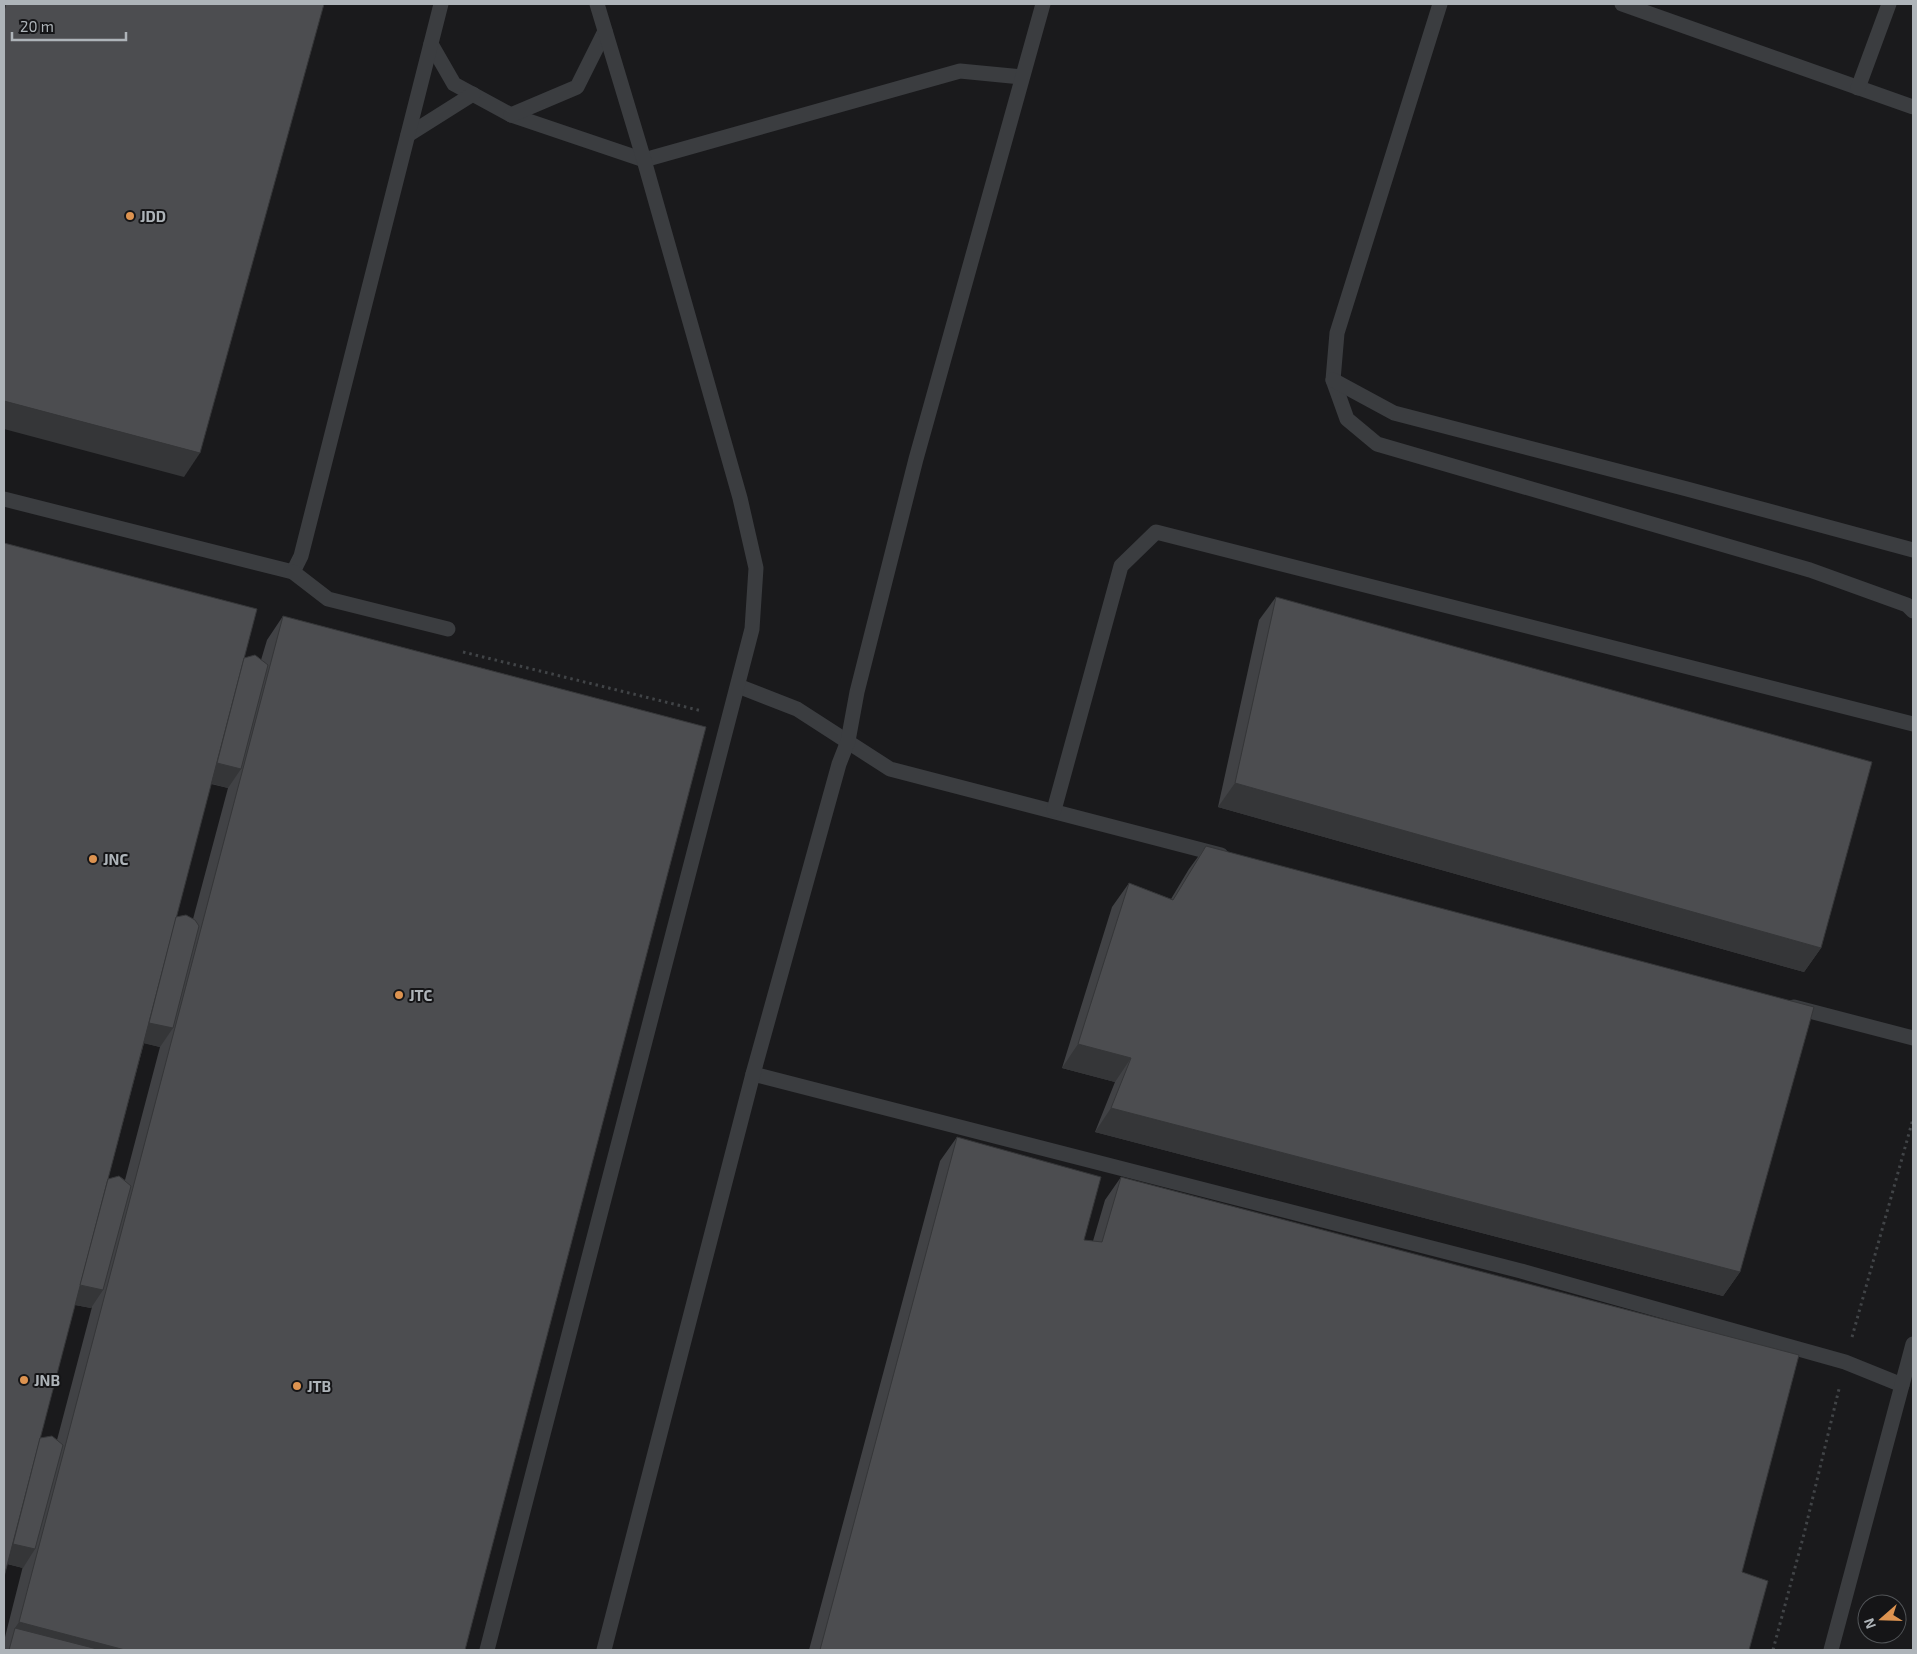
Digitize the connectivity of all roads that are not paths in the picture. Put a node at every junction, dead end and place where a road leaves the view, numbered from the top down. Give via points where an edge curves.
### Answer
1 (441, 4) edge
2 (597, 4) edge
3 (1043, 4) edge
4 (1440, 4) edge
5 (1622, 4) edge
6 (1889, 4) edge
7 (605, 31) junction
8 (431, 44) junction
9 (1022, 77) junction
10 (1858, 88) junction
11 (473, 94) junction
12 (1913, 108) edge
13 (511, 114) junction
14 (408, 135) junction
15 (644, 160) junction
16 (1334, 380) junction
17 (4, 499) edge
18 (1913, 550) edge
19 (293, 572) junction
20 (1913, 611) edge
21 (448, 630) road end
22 (738, 686) junction
23 (1913, 724) edge
24 (848, 741) junction
25 (1054, 810) junction
26 (1232, 858) edge
27 (1782, 1004) edge
28 (1913, 1038) edge
29 (753, 1074) junction
30 (1913, 1344) edge
31 (1902, 1385) junction
32 (487, 1650) edge
33 (604, 1650) edge
34 (1831, 1650) edge

1 - 8 lane
2 - 7 lane
3 - 9 lane
4 - 16 lane via 1337,333
5 - 10 lane
6 - 10 lane
7 - 13 lane via 578,87
7 - 15 lane
8 - 11 lane via 454,84
8 - 14 lane
9 - 15 lane via 960,71
9 - 24 lane via 916,459 857,692
10 - 12 lane
11 - 13 lane
11 - 14 lane
13 - 15 lane
14 - 19 lane via 301,556
15 - 22 lane via 740,498 756,568 752,629
16 - 18 lane via 1394,414 1687,488
16 - 20 lane via 1347,420 1377,444 1810,570
17 - 19 lane
19 - 21 lane via 328,599
22 - 24 lane via 797,709
22 - 32 lane
23 - 25 lane via 1156,532 1121,566
24 - 25 lane via 890,769
24 - 29 lane
25 - 26 lane
27 - 28 lane
29 - 31 lane via 1521,1272 1845,1362
29 - 33 lane
30 - 31 lane
31 - 34 lane

